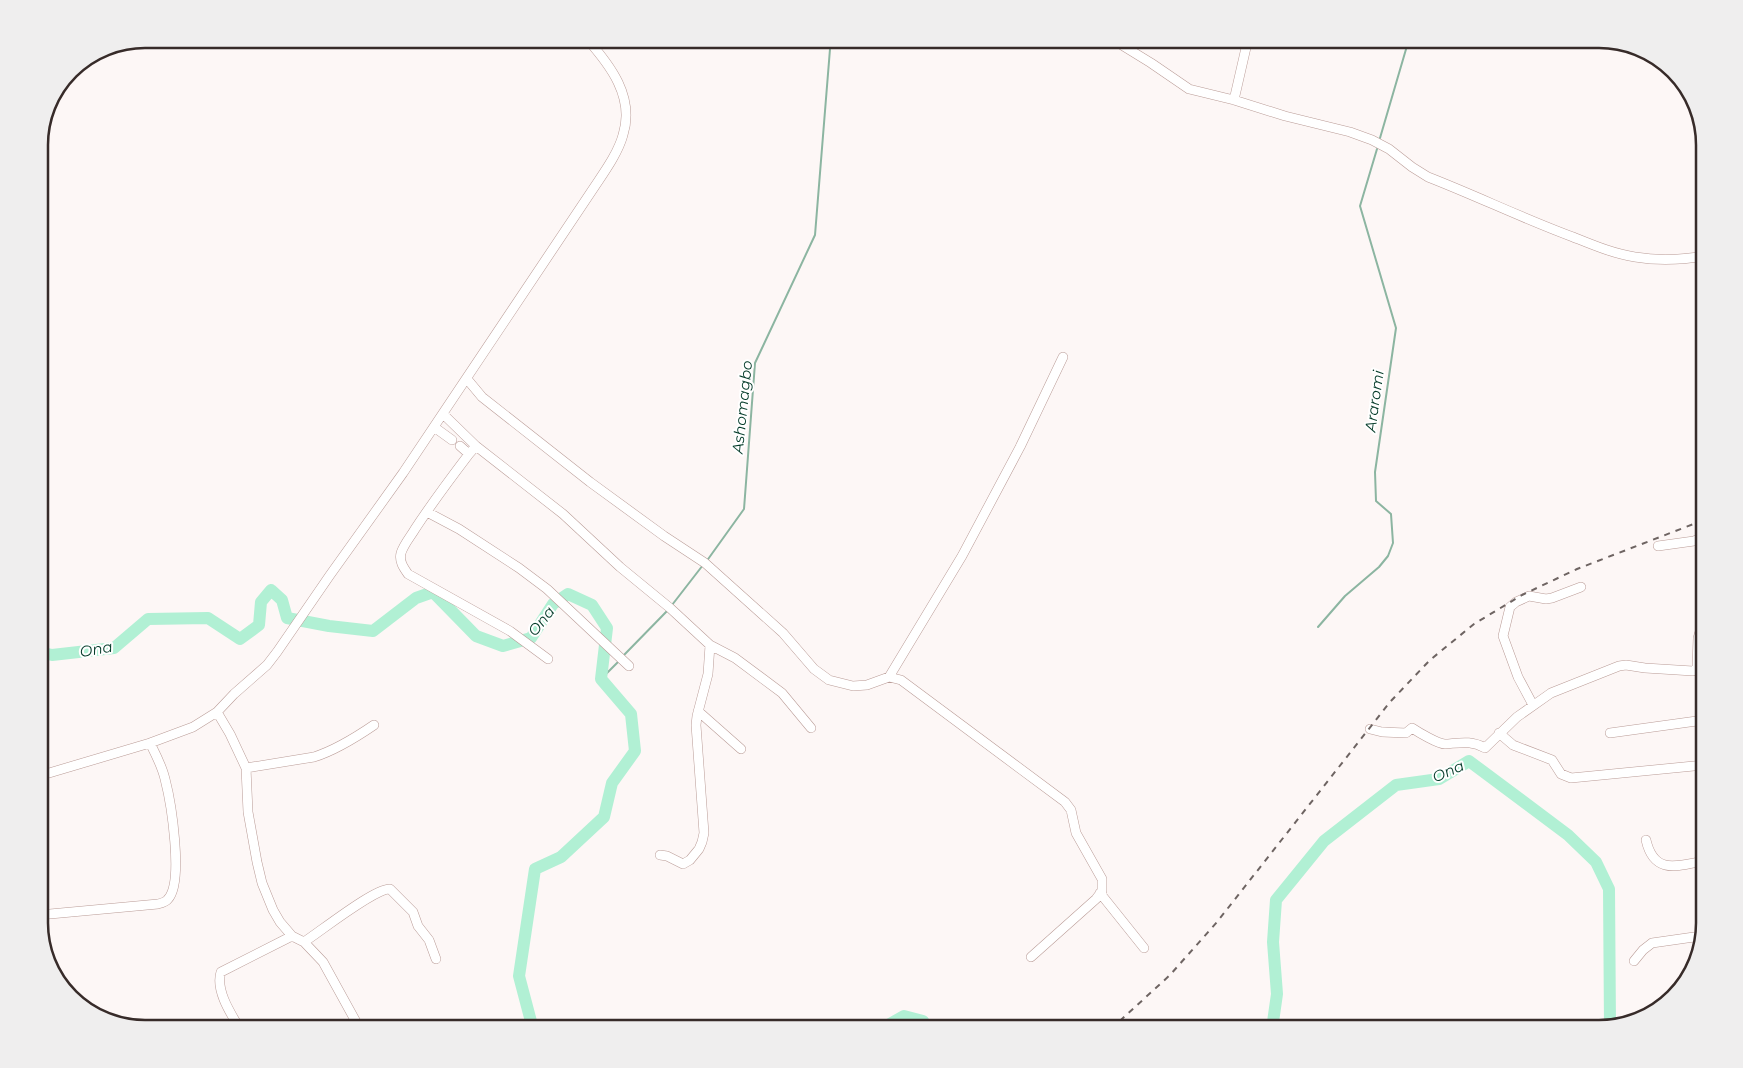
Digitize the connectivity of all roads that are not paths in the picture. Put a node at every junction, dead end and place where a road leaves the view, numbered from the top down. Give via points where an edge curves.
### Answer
1 (594, 48) edge
2 (1127, 48) edge
3 (1246, 48) edge
4 (1234, 100) junction
5 (1695, 258) edge
6 (1063, 357) dead end
7 (467, 379) junction
8 (443, 414) junction
9 (434, 427) junction
10 (452, 440) dead end
11 (460, 446) dead end
12 (476, 446) junction
13 (469, 454) junction
14 (426, 512) junction
15 (1696, 540) edge
16 (1658, 546) dead end
17 (1581, 587) dead end
18 (710, 645) junction
19 (548, 659) dead end
20 (629, 666) dead end
21 (1696, 669) edge
22 (889, 677) junction
23 (1534, 705) junction
24 (698, 711) junction
25 (217, 712) junction
26 (1696, 721) edge
27 (374, 725) dead end
28 (812, 728) dead end
29 (1370, 729) dead end
30 (1610, 733) dead end
31 (1498, 734) junction
32 (150, 743) junction
33 (742, 749) dead end
34 (1696, 766) edge
35 (246, 768) junction
36 (48, 773) edge
37 (1646, 840) dead end
38 (660, 855) dead end
39 (1696, 862) edge
40 (1100, 893) junction
41 (48, 914) edge
42 (292, 936) junction
43 (1695, 937) edge
44 (304, 942) junction
45 (1144, 948) dead end
46 (1031, 957) dead end
47 (436, 959) dead end
48 (1634, 961) dead end
49 (235, 1020) edge
50 (355, 1020) edge

1 - 7 street via 609,65 622,90 626,109 624,135 595,186
2 - 4 street via 1189,89
3 - 4 street
4 - 5 street via 1372,140 1428,177 1607,250 1662,260
6 - 22 street via 962,556
7 - 8 street
7 - 22 street via 482,397 590,482 705,563 829,680 853,686
8 - 9 street
8 - 12 street
9 - 10 street
9 - 25 street via 295,628 267,664
11 - 13 street
12 - 13 street
12 - 18 street via 563,514
13 - 14 street
14 - 19 street via 401,553 401,561 408,574 510,631
14 - 20 street via 459,529 547,589
15 - 16 street
17 - 23 street via 1546,599 1529,596 1510,607 1503,636 1518,676
18 - 24 street via 708,674
18 - 28 street via 735,658 782,693
21 - 23 street via 1688,672 1619,666
22 - 40 street via 910,686 1065,802 1071,810 1076,833 1102,879
23 - 31 street
24 - 33 street
24 - 38 street via 696,725 704,822 702,842 683,864
25 - 32 street via 193,727
25 - 35 street
26 - 30 street
27 - 35 street via 324,754
29 - 31 street via 1406,733 1412,728 1441,743 1462,742 1485,748
31 - 34 street via 1513,745 1552,760 1561,774 1571,778
32 - 36 street
32 - 41 street via 165,778 171,806 175,834 173,892 167,901 158,904
35 - 42 street via 248,812 262,883 273,910
37 - 39 street via 1648,851 1664,865
40 - 45 street
40 - 46 street
42 - 44 street
42 - 49 street via 221,972 221,990
43 - 48 street via 1652,943
44 - 47 street via 363,901 390,889 414,912
44 - 50 street via 323,962

